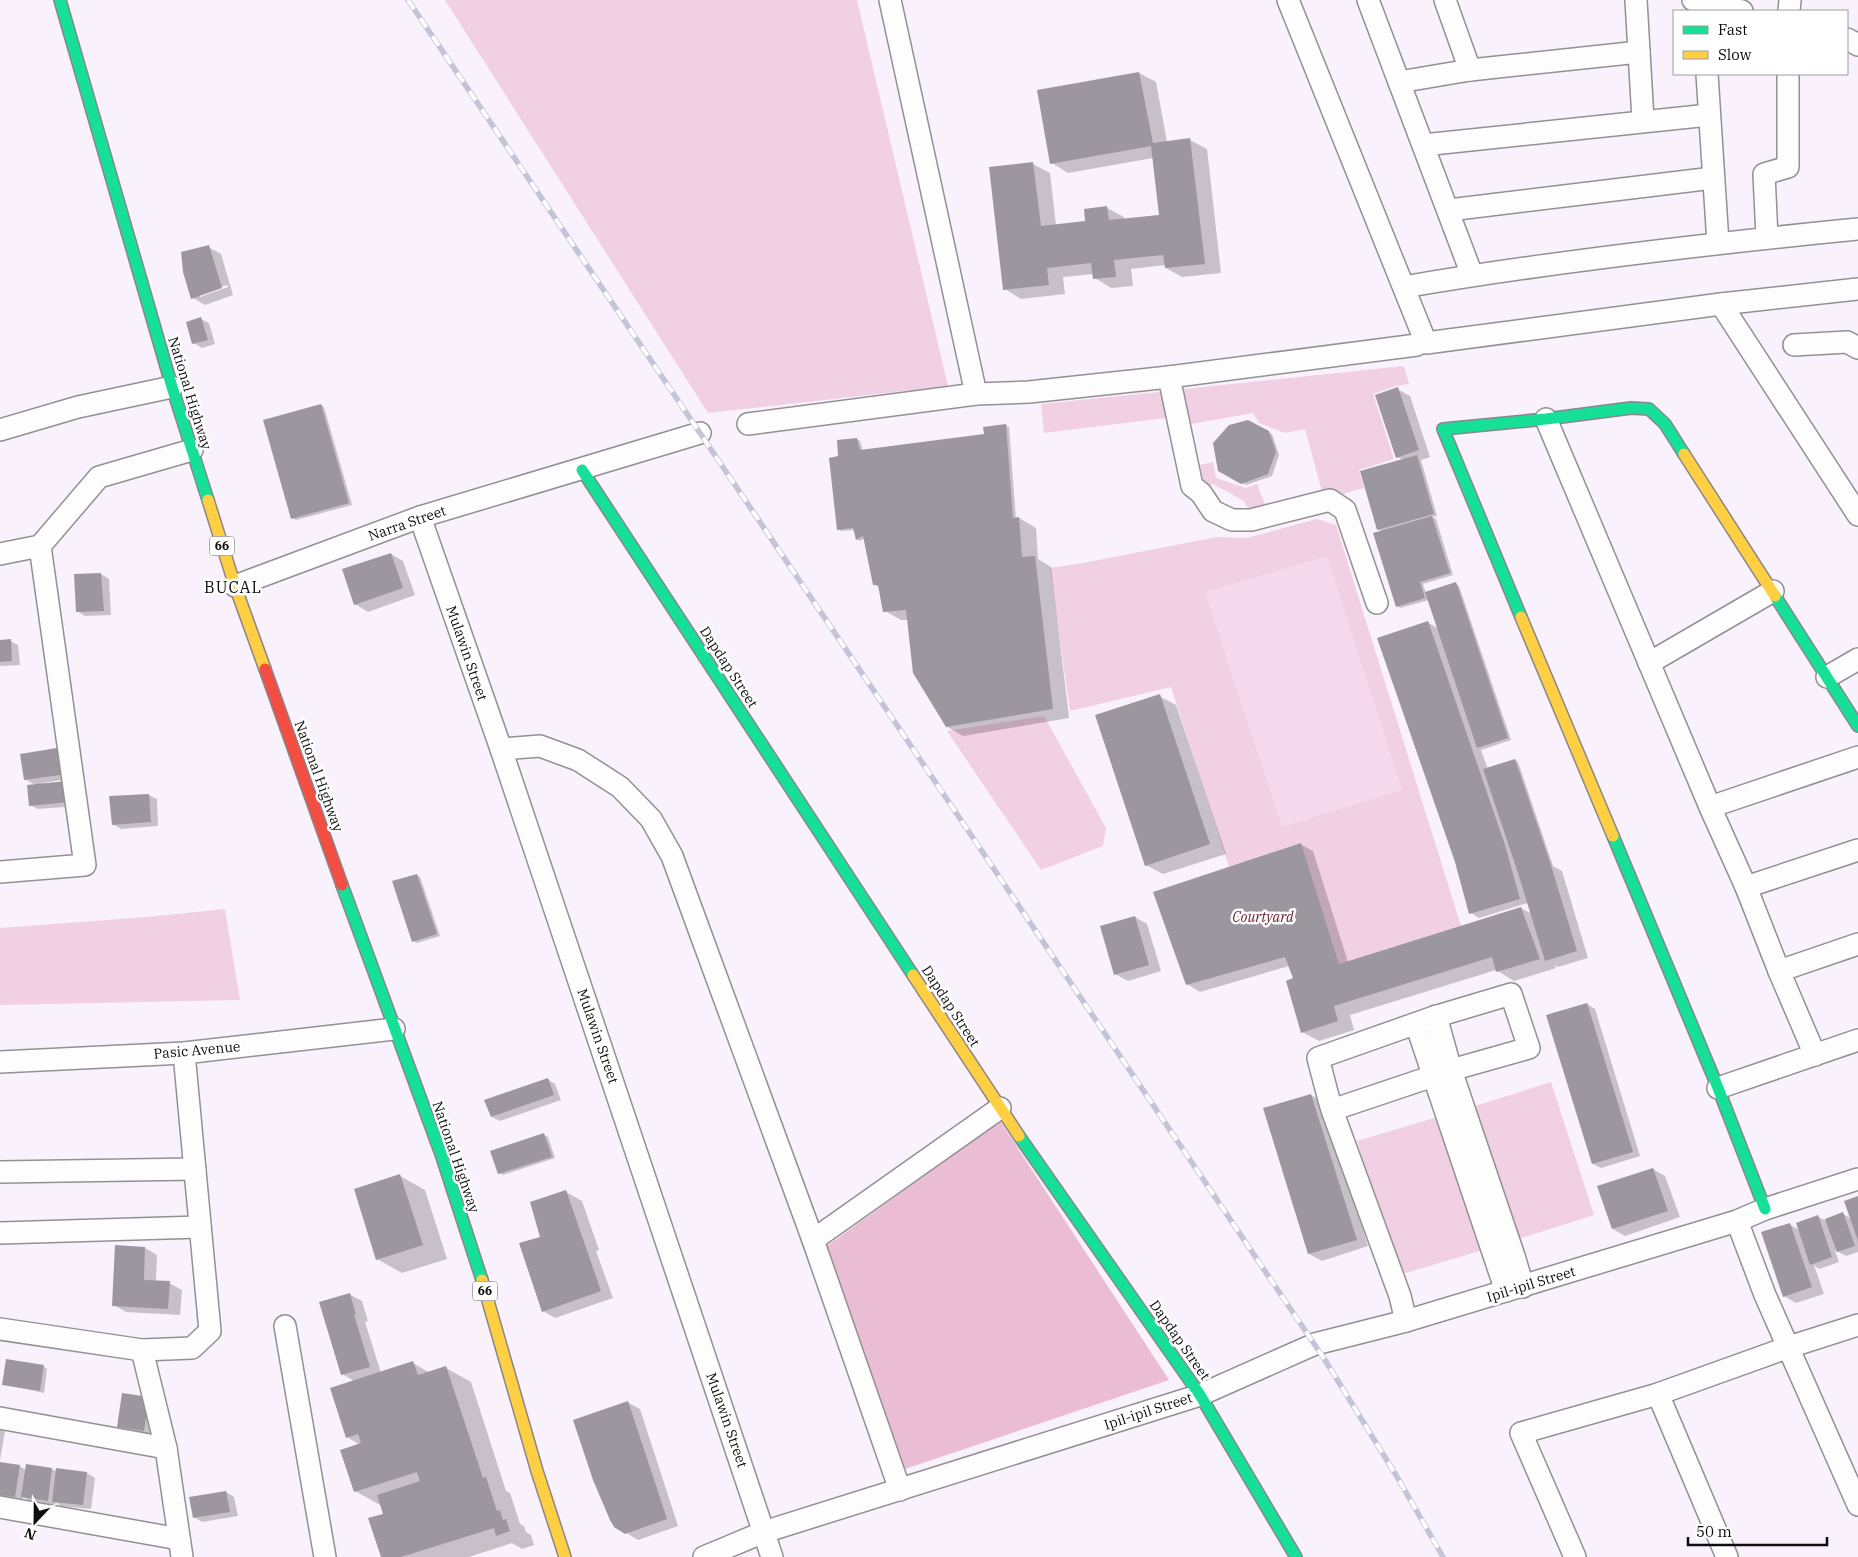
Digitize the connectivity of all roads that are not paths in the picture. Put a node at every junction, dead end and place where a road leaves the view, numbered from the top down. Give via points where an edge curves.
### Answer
1 (60, 0) edge
2 (890, 0) edge
3 (1288, 0) edge
4 (1368, 0) edge
5 (1445, 0) edge
6 (1636, 0) edge
7 (1700, 5) edge
8 (1735, 10) edge
9 (1858, 45) edge
10 (1858, 49) edge
11 (1639, 52) junction
12 (1470, 70) junction
13 (1707, 75) edge
14 (1788, 75) edge
15 (1399, 82) junction
16 (1709, 114) junction
17 (1643, 120) junction
18 (1423, 145) junction
19 (1713, 178) junction
20 (1449, 210) junction
21 (1858, 228) edge
22 (1766, 238) junction
23 (1718, 243) junction
24 (1472, 275) junction
25 (1404, 287) junction
26 (1858, 289) edge
27 (1721, 304) junction
28 (1417, 345) dead end
29 (1794, 345) dead end
30 (1858, 348) edge
31 (1169, 378) junction
32 (172, 387) junction
33 (976, 394) junction
34 (1546, 419) junction
35 (748, 424) dead end
36 (0, 430) edge
37 (700, 433) dead end
38 (192, 450) junction
39 (582, 470) junction
40 (1858, 515) edge
41 (420, 517) junction
42 (40, 546) junction
43 (0, 554) edge
44 (235, 586) junction
45 (1773, 592) junction
46 (1377, 603) dead end
47 (1858, 659) edge
48 (1649, 663) junction
49 (1827, 677) junction
50 (1858, 726) edge
51 (501, 749) junction
52 (1858, 757) edge
53 (1710, 807) junction
54 (1858, 850) edge
55 (0, 872) edge
56 (1746, 887) junction
57 (1858, 944) edge
58 (1779, 971) junction
59 (1436, 1016) junction
60 (1416, 1024) junction
61 (394, 1028) junction
62 (1858, 1040) edge
63 (184, 1053) junction
64 (1815, 1055) junction
65 (0, 1062) edge
66 (1442, 1072) junction
67 (1718, 1088) junction
68 (1000, 1108) junction
69 (1332, 1110) junction
70 (195, 1169) junction
71 (0, 1172) edge
72 (1858, 1179) edge
73 (1765, 1209) junction
74 (1737, 1222) junction
75 (200, 1227) junction
76 (0, 1233) edge
77 (813, 1240) junction
78 (1514, 1289) junction
79 (1406, 1321) junction
80 (285, 1326) dead end
81 (1858, 1326) edge
82 (0, 1328) edge
83 (1789, 1347) junction
84 (142, 1350) junction
85 (1658, 1394) junction
86 (1200, 1395) junction
87 (0, 1418) edge
88 (166, 1448) junction
89 (900, 1490) junction
90 (1858, 1505) edge
91 (0, 1507) edge
92 (764, 1532) junction
93 (180, 1548) edge
94 (325, 1557) edge
95 (565, 1557) edge
96 (704, 1557) edge
97 (772, 1557) edge
98 (1296, 1557) edge
99 (1575, 1557) edge
100 (1727, 1557) edge

1 - 32 street, National Highway / 66
2 - 33 street
3 - 25 street
4 - 15 street
5 - 12 street
6 - 11 street
7 - 8 street
9 - 10 street
11 - 12 street
11 - 17 street
12 - 15 street
13 - 16 street
14 - 22 street via 1788,168 1764,174
15 - 18 street
16 - 17 street
16 - 19 street
17 - 18 street
18 - 20 street
19 - 20 street
19 - 23 street
20 - 24 street
21 - 22 street
22 - 23 street
23 - 24 street
24 - 25 street
25 - 27 street via 1426,343
26 - 27 street
27 - 40 street
28 - 31 street
29 - 30 street via 1847,342
31 - 33 street
31 - 46 street via 1192,486 1213,511 1232,520 1251,520 1330,500 1345,510
32 - 36 street via 78,407
32 - 38 street, National Highway / 66
33 - 35 street
34 - 45 street via 1649,408 1665,424
34 - 48 street
34 - 67 street via 1443,429
37 - 39 street, Narra Street
38 - 42 street via 100,477
38 - 44 street, National Highway / 66
39 - 41 street, Narra Street
39 - 68 street, Dapdap Street
41 - 44 street, Narra Street
41 - 51 street, Mulawin Street
42 - 43 street
42 - 55 street via 85,865
44 - 61 street, National Highway / 66
45 - 48 street
45 - 49 street
47 - 49 street
48 - 53 street
49 - 50 street
51 - 77 street via 540,746 578,760 620,787 651,819 672,856
51 - 92 street, Mulawin Street
52 - 53 street
53 - 56 street
54 - 56 street
56 - 58 street
57 - 58 street
58 - 64 street
59 - 60 street
59 - 66 street
59 - 66 street via 1511,994 1529,1048
60 - 66 street
60 - 69 street via 1318,1058
61 - 63 street, Pasic Avenue
61 - 95 street, National Highway / 66 via 460,1209
62 - 64 street
63 - 65 street, Pasic Avenue
63 - 70 street
64 - 67 street
66 - 69 street
66 - 78 street
67 - 73 street
68 - 77 street
68 - 86 street, Dapdap Street
69 - 79 street via 1400,1296
70 - 71 street
70 - 75 street
72 - 73 street, Ipil-ipil Street
73 - 74 street, Ipil-ipil Street
74 - 78 street, Ipil-ipil Street
74 - 83 street via 1765,1296
75 - 76 street
75 - 84 street via 210,1331 192,1348
77 - 89 street
78 - 79 street, Ipil-ipil Street
79 - 86 street, Ipil-ipil Street via 1315,1344
80 - 94 street
81 - 83 street
82 - 84 street
83 - 85 street
83 - 90 street
84 - 88 street
85 - 99 street via 1521,1433
85 - 100 street
86 - 89 street, Ipil-ipil Street
86 - 98 street, Dapdap Street
87 - 88 street
88 - 93 street
89 - 92 street, Ipil-ipil Street
91 - 93 street
92 - 96 street, Ipil-ipil Street
92 - 97 street, Mulawin Street

